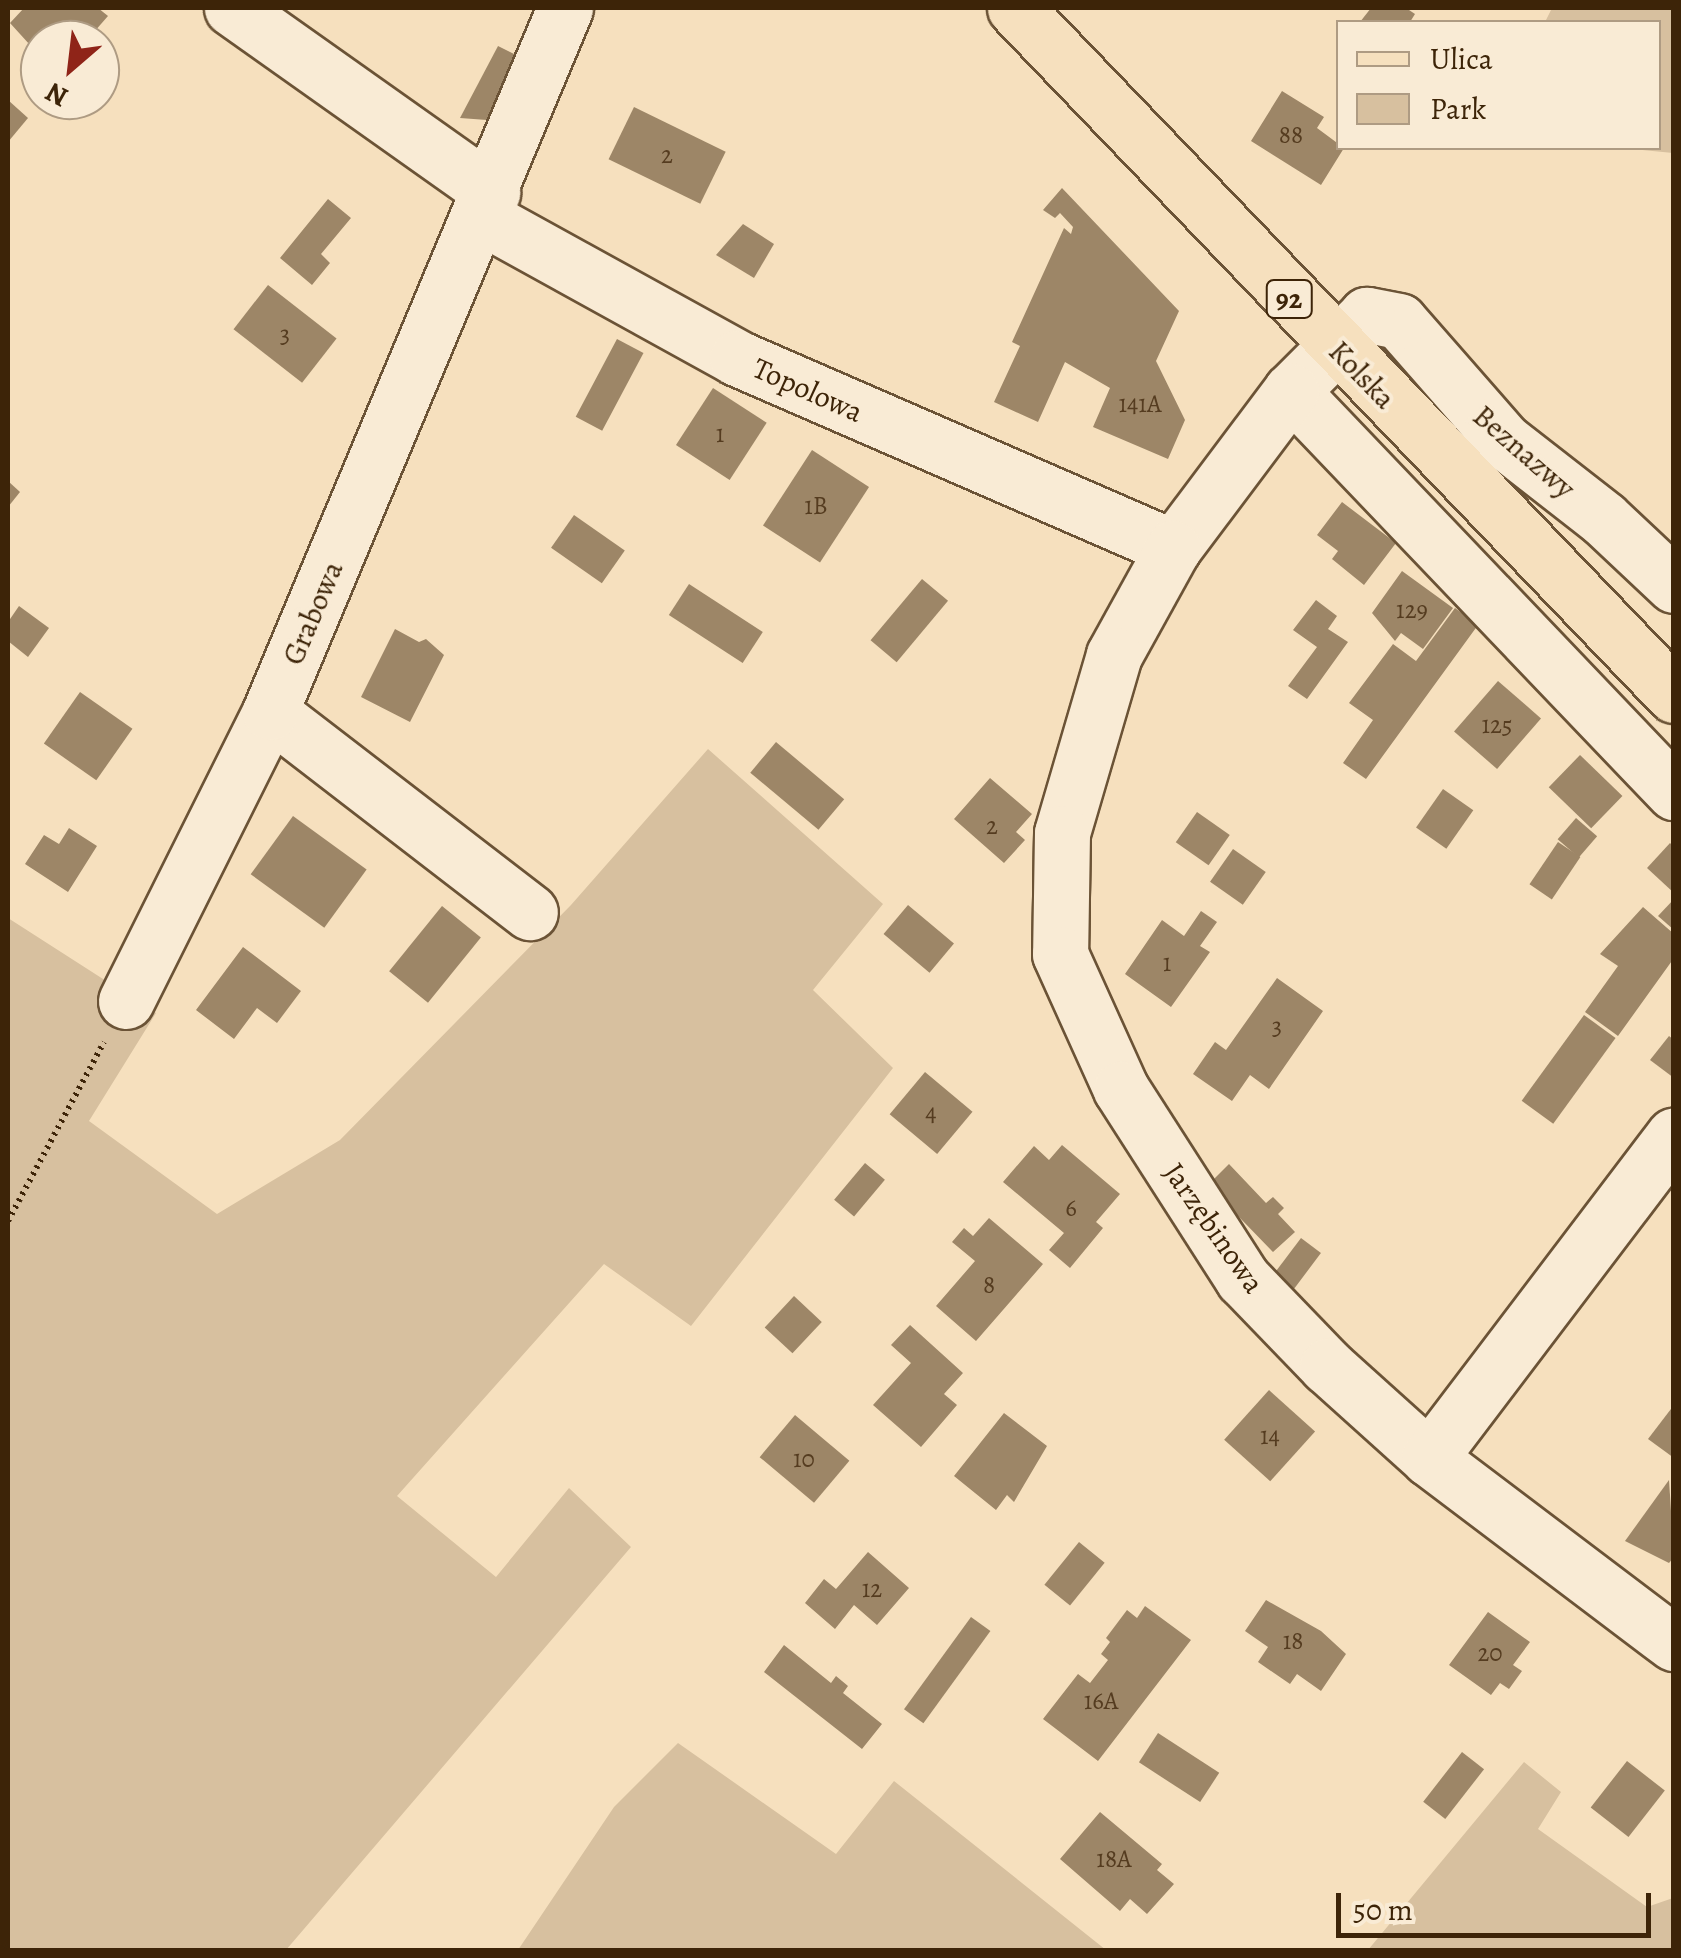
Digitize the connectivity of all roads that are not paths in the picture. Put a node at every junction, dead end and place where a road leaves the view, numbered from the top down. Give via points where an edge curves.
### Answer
1 (232, 8) edge
2 (564, 8) edge
3 (1015, 8) edge
4 (487, 204) junction
5 (1333, 346) junction
6 (1292, 391) junction
7 (1173, 548) junction
8 (1674, 585) edge
9 (1674, 695) edge
10 (270, 712) junction
11 (1674, 792) edge
12 (530, 912) dead end
13 (126, 1001) road end
14 (1674, 1135) edge
15 (1429, 1458) junction
16 (1674, 1644) edge

1 - 4 street, Topolowa
2 - 4 street
3 - 5 main road, Kolska / 92
4 - 7 street, Topolowa via 737,358
4 - 10 street, Grabowa
5 - 6 street
5 - 8 street, Beznazwy via 1367,315 1399,321 1504,442 1604,519
5 - 9 main road, Kolska / 92
6 - 7 street
6 - 11 street
7 - 15 street, Jarzębinowa via 1114,655 1062,832 1060,954 1121,1090 1243,1279
10 - 12 street
10 - 13 street, Grabowa
14 - 15 street
15 - 16 street, Jarzębinowa

